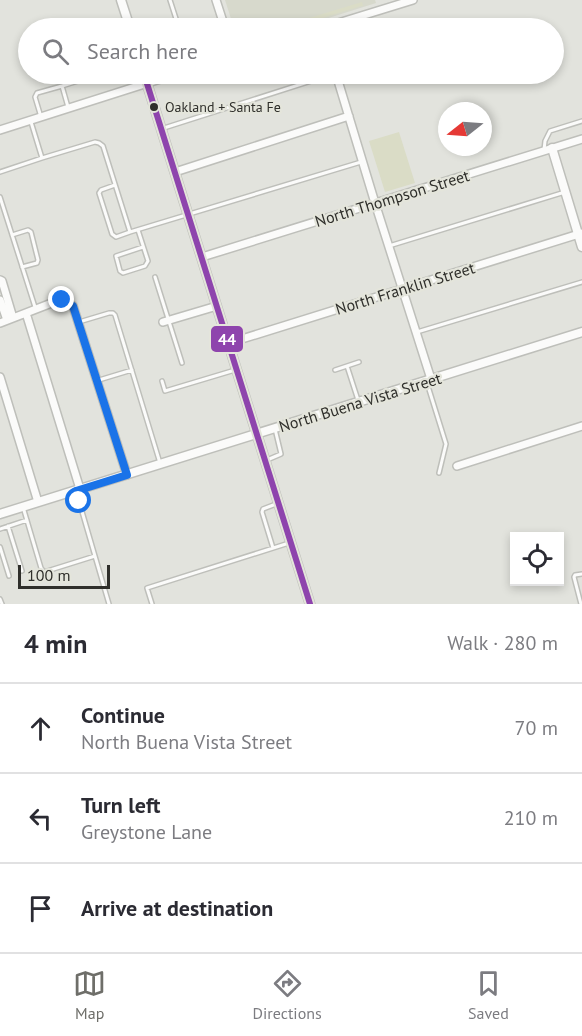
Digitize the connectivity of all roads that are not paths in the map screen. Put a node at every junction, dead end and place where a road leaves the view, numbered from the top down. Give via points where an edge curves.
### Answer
1 (122, 0) edge
2 (170, 0) edge
3 (216, 0) edge
4 (413, 0) edge
5 (127, 18) edge
6 (176, 18) edge
7 (222, 18) edge
8 (354, 18) edge
9 (68, 84) edge
10 (130, 84) edge
11 (148, 84) edge
12 (303, 84) edge
13 (338, 84) edge
14 (62, 86) junction
15 (68, 108) junction
16 (349, 116) junction
17 (40, 117) junction
18 (30, 120) junction
19 (582, 121) edge
20 (162, 129) junction
21 (0, 130) edge
22 (582, 139) edge
23 (548, 149) junction
24 (42, 158) junction
25 (363, 161) junction
26 (0, 172) edge
27 (175, 172) junction
28 (115, 185) junction
29 (565, 192) junction
30 (0, 197) edge
31 (375, 203) junction
32 (189, 214) junction
33 (138, 230) junction
34 (130, 232) junction
35 (580, 234) edge
36 (12, 235) junction
37 (389, 246) junction
38 (143, 247) junction
39 (582, 247) edge
40 (202, 257) junction
41 (22, 267) junction
42 (155, 277) dead end
43 (0, 280) edge
44 (582, 282) edge
45 (403, 289) junction
46 (0, 300) edge
47 (217, 306) junction
48 (35, 309) junction
49 (26, 313) junction
50 (7, 320) edge
51 (166, 321) junction
52 (79, 322) junction
53 (417, 332) junction
54 (582, 332) edge
55 (229, 343) junction
56 (359, 362) dead end
57 (182, 363) dead end
58 (347, 366) junction
59 (237, 369) junction
60 (132, 370) junction
61 (335, 370) dead end
62 (0, 377) edge
63 (429, 380) junction
64 (97, 381) junction
65 (162, 381) dead end
66 (358, 402) junction
67 (582, 426) edge
68 (274, 428) junction
69 (257, 434) junction
70 (266, 460) junction
71 (160, 464) junction
72 (457, 466) dead end
73 (439, 473) dead end
74 (127, 475) junction
75 (78, 490) junction
76 (38, 502) junction
77 (279, 503) junction
78 (23, 507) junction
79 (0, 514) edge
80 (27, 520) junction
81 (8, 526) junction
82 (0, 529) edge
83 (291, 542) junction
84 (0, 547) edge
85 (273, 548) junction
86 (95, 556) junction
87 (22, 571) dead end
88 (582, 574) edge
89 (9, 576) dead end
90 (0, 599) edge
91 (582, 603) edge
92 (2, 604) edge
93 (109, 604) edge
94 (152, 604) edge
95 (310, 604) edge

1 - 5 street
2 - 6 lane
3 - 7 street
4 - 8 street
9 - 14 lane
10 - 15 street
11 - 20 street
12 - 20 lane
13 - 16 street
14 - 15 lane
14 - 17 lane via 37,93
15 - 17 street
16 - 25 street
16 - 27 street
17 - 18 street
18 - 21 street
18 - 24 lane
19 - 23 lane via 550,131 545,141
20 - 27 street
22 - 23 street, North Thompson Street
23 - 29 street
23 - 31 street, North Thompson Street
24 - 26 lane
24 - 28 lane via 99,143
25 - 31 street
25 - 32 lane
27 - 32 street
28 - 34 lane
28 - 34 lane via 99,193 112,234 116,237
29 - 35 street
29 - 37 lane
30 - 36 lane
31 - 37 street
31 - 40 street, North Thompson Street
32 - 33 lane
32 - 40 street
33 - 34 lane
33 - 38 lane
35 - 39 street
35 - 45 street, North Franklin Street
36 - 41 lane
36 - 41 lane via 28,230 33,240 38,260
37 - 45 street
38 - 38 lane via 147,264 120,272 116,256
40 - 47 street
41 - 48 lane
42 - 51 lane
43 - 50 street
44 - 53 lane
45 - 53 street
45 - 55 street, North Franklin Street
46 - 50 street
47 - 51 street
47 - 55 street
48 - 49 street
48 - 52 street via 62,300 73,306
49 - 50 street
49 - 75 street
51 - 57 lane
52 - 60 lane via 113,313
52 - 64 street
53 - 63 street
54 - 63 street, North Buena Vista Street
55 - 59 street
56 - 58 lane
58 - 61 lane
58 - 66 lane
59 - 65 lane via 165,392
59 - 69 street
60 - 64 lane
60 - 71 lane
62 - 76 street
63 - 66 street, North Buena Vista Street
63 - 73 lane via 446,444
64 - 74 street
66 - 68 street, North Buena Vista Street
67 - 72 street
68 - 69 street, North Buena Vista Street
68 - 70 lane via 281,454
69 - 70 street
69 - 71 street, North Buena Vista Street
70 - 77 street
71 - 74 street, North Buena Vista Street
74 - 75 street, North Buena Vista Street
75 - 76 street, North Buena Vista Street
75 - 86 lane
76 - 78 street, North Buena Vista Street
77 - 83 street
77 - 85 lane via 262,512
78 - 79 street, North Buena Vista Street
78 - 80 lane
80 - 81 lane
80 - 86 lane via 44,572
81 - 82 lane
81 - 87 lane
83 - 85 lane
83 - 95 street
84 - 89 lane
85 - 94 lane via 147,588
86 - 93 lane
88 - 91 lane via 574,577
90 - 92 lane

